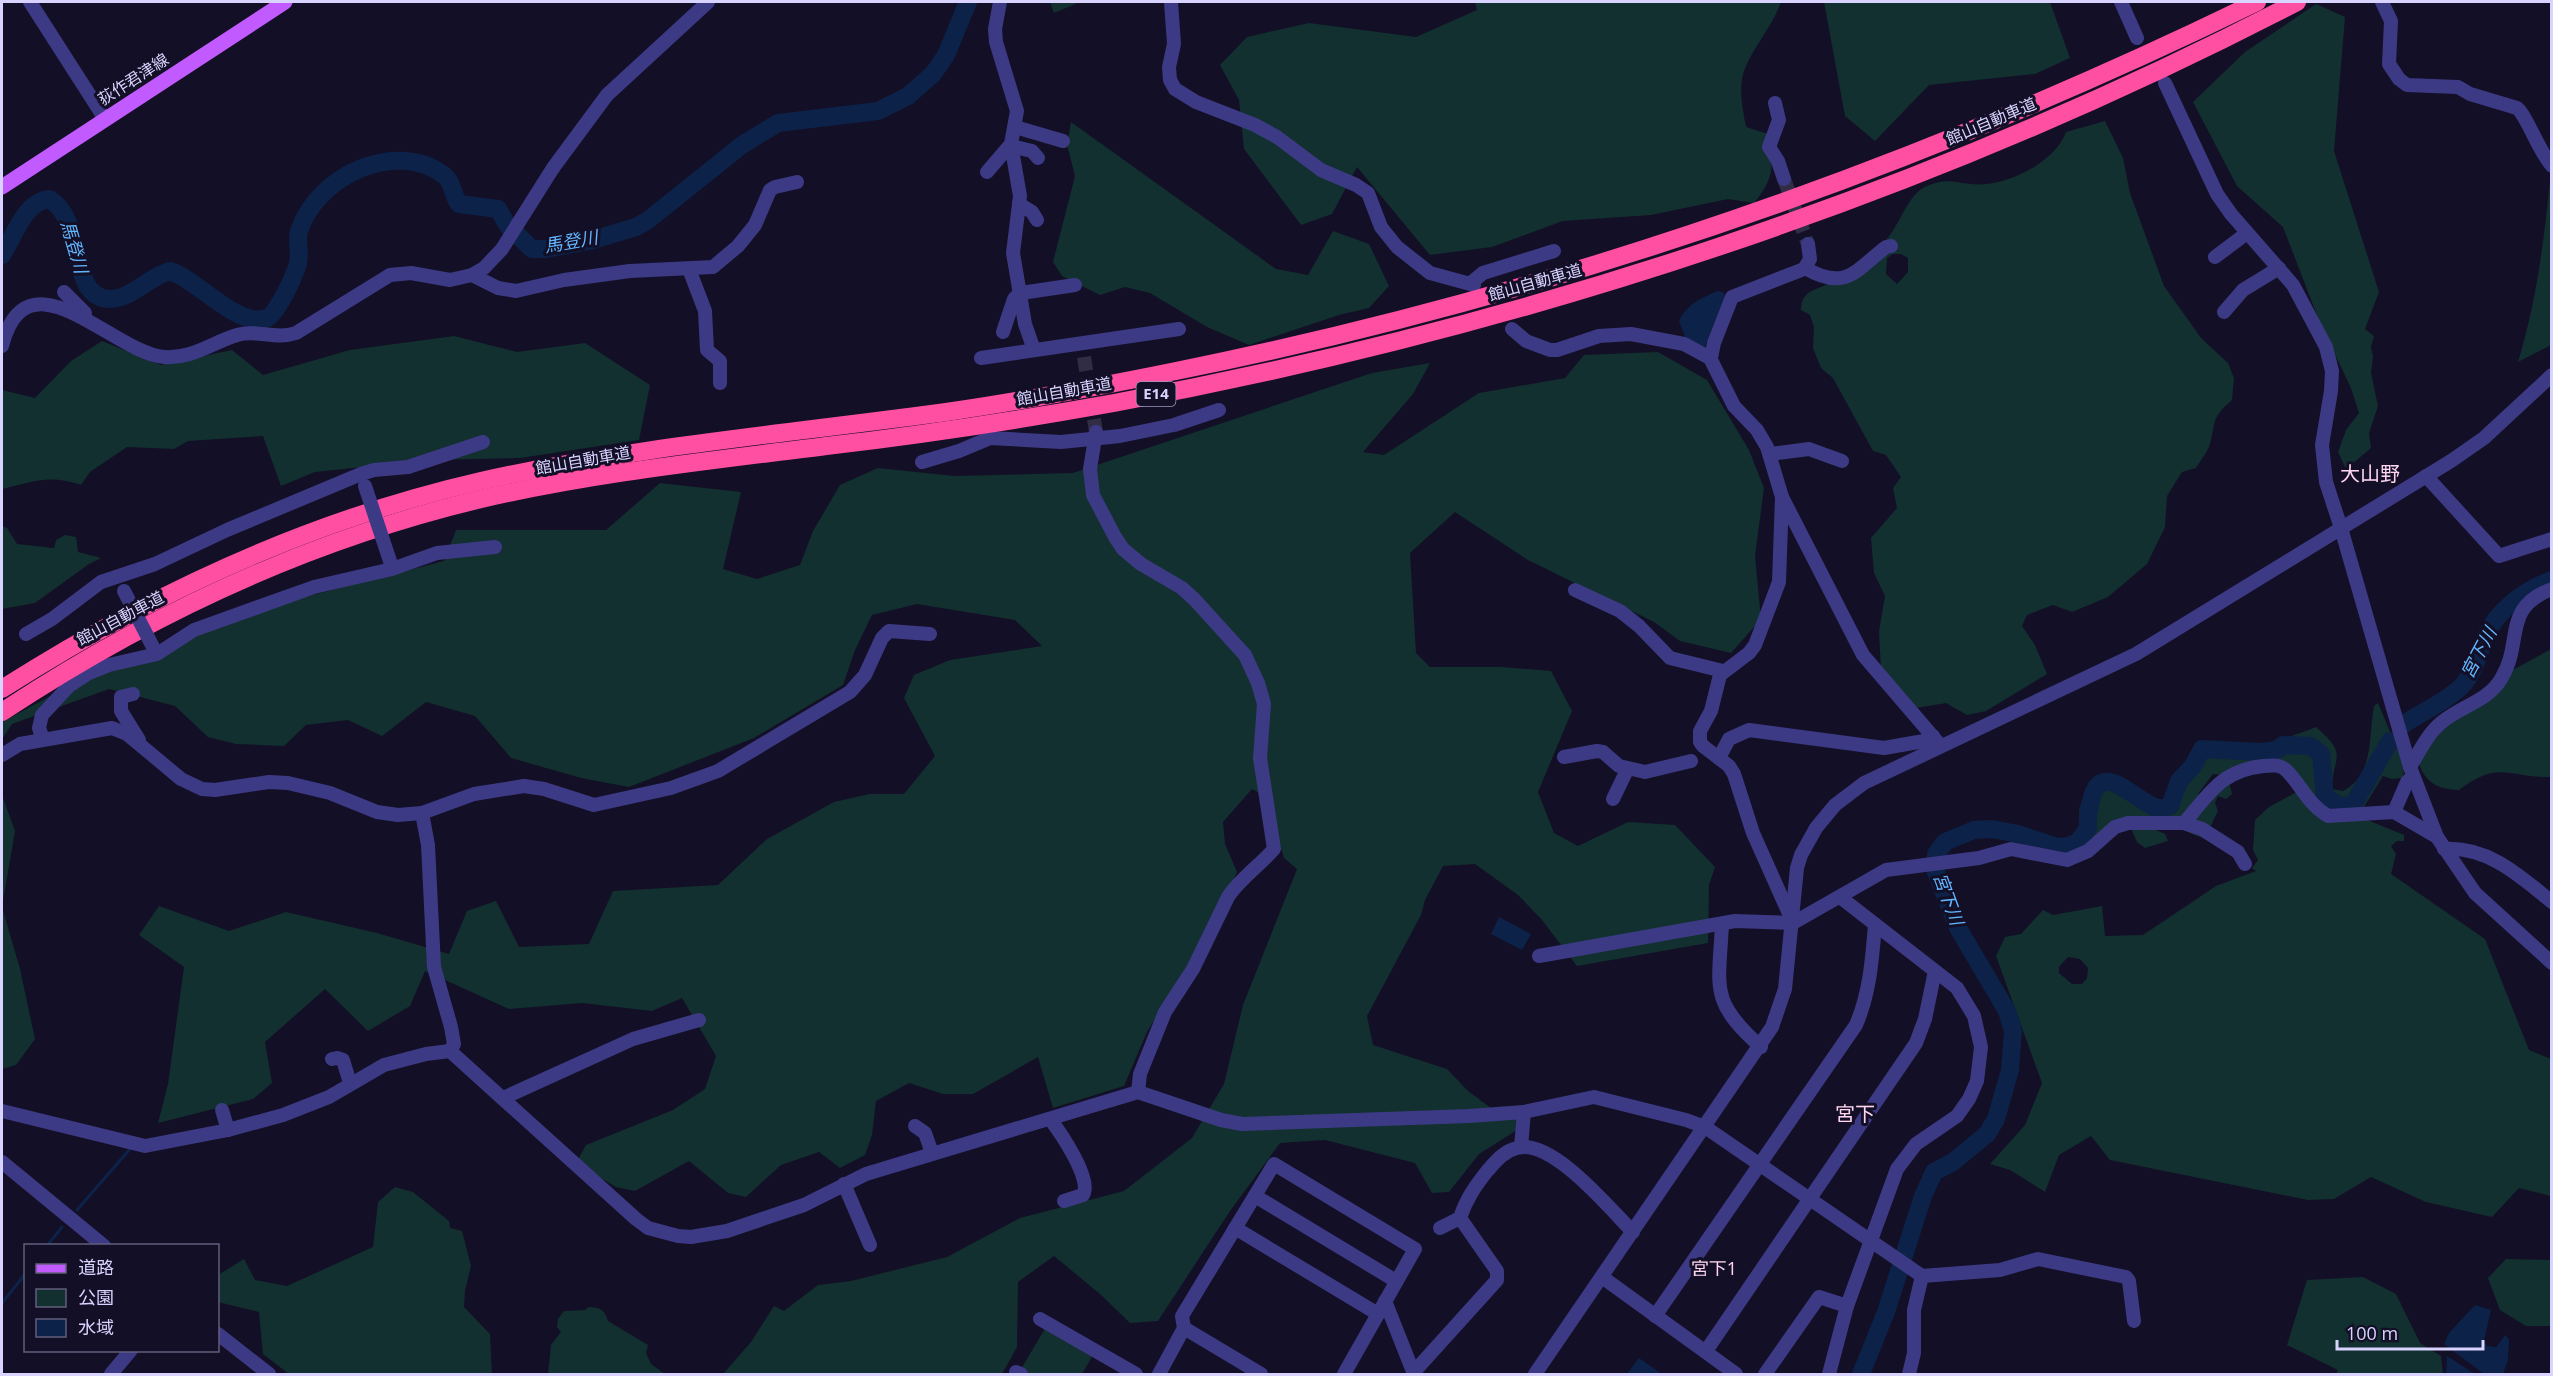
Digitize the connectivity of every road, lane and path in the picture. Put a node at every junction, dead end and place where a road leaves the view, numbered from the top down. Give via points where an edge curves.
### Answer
1 (30, 2) edge
2 (285, 2) edge
3 (708, 2) edge
4 (1000, 2) edge
5 (1171, 2) edge
6 (2121, 2) edge
7 (2257, 2) edge
8 (2297, 2) edge
9 (2382, 2) edge
10 (2137, 38) dead end
11 (2165, 83) dead end
12 (1775, 103) dead end
13 (105, 119) junction
14 (1015, 127) junction
15 (1063, 141) dead end
16 (1011, 145) junction
17 (1038, 158) dead end
18 (2552, 166) edge
19 (987, 172) dead end
20 (1784, 179) tunnel mouth
21 (797, 182) dead end
22 (2, 187) edge
23 (1019, 204) junction
24 (1037, 220) dead end
25 (2247, 233) junction
26 (1808, 244) tunnel mouth
27 (1891, 246) dead end
28 (1554, 251) dead end
29 (2215, 257) dead end
30 (1805, 268) junction
31 (2279, 268) junction
32 (689, 269) junction
33 (472, 275) junction
34 (1075, 285) dead end
35 (64, 292) dead end
36 (1021, 292) junction
37 (2224, 312) dead end
38 (85, 319) junction
39 (1179, 329) dead end
40 (1512, 329) dead end
41 (1003, 332) dead end
42 (2, 346) edge
43 (1034, 350) junction
44 (981, 358) dead end
45 (1711, 358) junction
46 (2552, 375) edge
47 (720, 383) dead end
48 (1219, 410) dead end
49 (1096, 434) junction
50 (483, 442) dead end
51 (1770, 454) junction
52 (1842, 461) dead end
53 (922, 462) dead end
54 (2426, 476) junction
55 (363, 480) junction
56 (1782, 497) junction
57 (2342, 528) junction
58 (2552, 539) edge
59 (495, 547) dead end
60 (391, 565) junction
61 (116, 575) junction
62 (2552, 589) edge
63 (1575, 590) dead end
64 (26, 634) dead end
65 (930, 634) dead end
66 (155, 651) junction
67 (1723, 671) junction
68 (2, 688) edge
69 (133, 694) dead end
70 (2, 712) edge
71 (43, 740) junction
72 (1937, 741) junction
73 (142, 744) junction
74 (1704, 746) junction
75 (2, 755) edge
76 (1564, 757) dead end
77 (1719, 758) junction
78 (1627, 770) junction
79 (2411, 771) junction
80 (1613, 799) dead end
81 (2394, 812) junction
82 (422, 813) junction
83 (2184, 823) junction
84 (2440, 843) junction
85 (2245, 864) dead end
86 (1840, 897) junction
87 (2552, 902) edge
88 (1793, 923) junction
89 (1722, 924) junction
90 (1875, 925) junction
91 (1539, 956) dead end
92 (2552, 963) edge
93 (1935, 970) junction
94 (699, 1020) dead end
95 (1761, 1047) junction
96 (450, 1051) junction
97 (332, 1059) dead end
98 (350, 1083) junction
99 (1138, 1092) junction
100 (503, 1098) junction
101 (222, 1110) dead end
102 (2, 1111) edge
103 (1524, 1112) junction
104 (1050, 1119) junction
105 (915, 1126) dead end
106 (1705, 1127) junction
107 (228, 1130) junction
108 (1521, 1147) junction
109 (932, 1153) junction
110 (2, 1162) edge
111 (1760, 1165) junction
112 (844, 1184) junction
113 (1255, 1196) junction
114 (1811, 1199) junction
115 (1064, 1201) dead end
116 (1460, 1218) junction
117 (1235, 1228) junction
118 (1440, 1228) dead end
119 (1633, 1232) junction
120 (1871, 1241) junction
121 (103, 1244) edge
122 (870, 1245) dead end
123 (1919, 1274) junction
124 (1602, 1277) junction
125 (1396, 1281) junction
126 (1385, 1301) junction
127 (1847, 1306) junction
128 (1378, 1314) junction
129 (1655, 1316) junction
130 (1040, 1319) dead end
131 (2134, 1321) dead end
132 (1184, 1328) junction
133 (219, 1336) edge
134 (129, 1352) edge
135 (1706, 1352) junction
136 (111, 1374) edge
137 (269, 1374) edge
138 (1136, 1374) edge
139 (1159, 1374) edge
140 (1261, 1374) edge
141 (1344, 1374) edge
142 (1413, 1374) edge
143 (1535, 1374) edge
144 (1736, 1374) edge
145 (1765, 1374) edge
146 (1829, 1374) edge
147 (1910, 1374) edge

1 - 13 street
2 - 13 main road, 荻作君津線
3 - 33 street via 607,95 553,168 502,249
4 - 14 street via 994,29 1016,101
5 - 28 street via 1174,44 1169,67 1175,89 1196,102 1255,125 1321,170 1368,193 1381,227 1397,247 1430,273 1472,284 1483,273
6 - 10 street
7 - 68 highway, 館山自動車道 / E14 via 2048,99 1843,182 1600,266 1448,309 1265,353 1079,390 572,462 475,482 396,504 261,552 197,581 121,617
8 - 70 highway, 館山自動車道 / E14 via 2136,80 1981,148 1674,261 1523,307 1374,346 1115,403 976,426 580,479 402,521 339,541 205,596 72,666
9 - 18 street via 2391,21 2389,64 2399,79 2407,85 2457,87 2517,108 2523,112 2535,142
11 - 25 street via 2217,194
12 - 20 street via 1779,120 1769,147
13 - 22 main road, 荻作君津線
14 - 15 street
14 - 16 street
16 - 17 street
16 - 19 street
16 - 23 street
21 - 32 street via 770,190 755,225 718,264
23 - 24 street
23 - 36 street via 1012,248
25 - 29 street
25 - 31 street
26 - 30 street via 1810,260
27 - 30 street via 1847,277 1826,277
30 - 45 street via 1732,297
31 - 37 street via 2243,290
31 - 57 street via 2306,308 2330,360 2331,391 2322,460
32 - 33 street via 630,271 516,291 498,288
32 - 47 street via 705,311 707,350 720,361
33 - 38 street via 450,280 411,273 390,275 296,333 284,337 239,334 194,355 149,354
34 - 36 street
35 - 38 street via 83,309
36 - 41 street via 1014,299
36 - 43 street via 1025,324
38 - 42 street via 55,306 36,306 13,317
39 - 43 street via 1083,350
40 - 45 street via 1526,341 1550,350 1599,336 1631,334 1684,344
43 - 44 street
45 - 51 street via 1734,406 1757,430
46 - 54 street via 2484,438
48 - 49 street via 1174,425 1120,436
49 - 53 street via 1061,442 990,438
49 - 99 street via 1090,469 1093,495 1115,537 1141,564 1195,600 1245,654 1254,674 1264,704 1260,758 1274,849 1227,897 1193,969 1165,1012 1140,1074
50 - 55 street via 408,467 374,470
51 - 52 street via 1809,448
51 - 56 street
54 - 57 street
54 - 58 street via 2499,556
55 - 60 street, bridge
55 - 61 street via 227,530 155,564
56 - 67 street via 1779,582 1755,645
56 - 72 street via 1863,656
57 - 72 street via 2136,654
57 - 79 street
59 - 60 street via 437,553
60 - 66 street via 314,586 194,630
61 - 64 street
61 - 66 street, bridge
62 - 79 street via 2537,595 2520,611 2507,669 2492,691 2441,722
63 - 67 street via 1620,611 1671,658
65 - 82 street via 889,631 865,675 850,692 718,771 680,785 594,805 524,786 474,794
66 - 71 street via 109,665 69,686 42,715 39,728
67 - 74 street via 1700,731
69 - 73 street via 121,697 121,711
71 - 73 street via 112,728
71 - 75 street via 20,744
72 - 77 street via 1884,748 1749,730 1729,739
72 - 88 street via 1864,783 1816,828 1797,868
73 - 82 street via 181,779 202,789 288,783 330,793 377,812
74 - 77 street
74 - 78 street via 1690,768
76 - 78 street via 1604,752 1613,763
77 - 88 street via 1734,774 1753,833
78 - 80 street
79 - 81 street
79 - 84 street
81 - 83 street via 2328,816 2307,799 2289,772 2276,765 2246,768 2228,775
81 - 84 street
82 - 96 street via 428,845 434,967 451,1027 454,1044
83 - 85 street via 2208,831 2238,852
83 - 86 street via 2119,825 2088,851 2067,860 2012,849 1886,870
84 - 87 street via 2500,861
84 - 92 street via 2475,893
86 - 88 street
86 - 90 street
88 - 89 street
88 - 95 street via 1785,989
89 - 91 street
89 - 95 street via 1719,984 1723,1005
90 - 93 street
90 - 111 street via 1869,985 1856,1025
93 - 114 street via 1916,1042
93 - 120 street via 1957,988 1974,1016 1981,1047 1977,1081 1957,1116 1916,1144 1897,1169
94 - 100 street via 633,1039
95 - 106 street
96 - 98 street via 384,1065
96 - 100 street
97 - 98 street via 343,1060
98 - 107 street via 329,1097 283,1115
99 - 103 street via 1242,1124
99 - 104 street
100 - 112 street via 636,1220 660,1232 691,1237 726,1231 804,1205
101 - 107 street
102 - 107 street via 146,1146
103 - 106 street via 1594,1097
103 - 108 street
104 - 109 street
104 - 115 street via 1067,1142 1085,1186 1083,1195
105 - 109 street via 924,1131
106 - 111 street
106 - 119 street
108 - 116 street via 1498,1158 1471,1192
108 - 119 street via 1531,1147 1565,1165
109 - 112 street via 885,1161
110 - 121 street
111 - 114 street
111 - 129 street
112 - 122 street
113 - 117 street
113 - 125 street
113 - 125 street via 1275,1164 1415,1249
114 - 120 street
114 - 135 street
116 - 118 street
116 - 142 street via 1498,1276
117 - 128 street
117 - 132 street via 1182,1316
119 - 124 street
120 - 123 street
120 - 127 street
123 - 131 street via 2000,1270 2038,1259 2112,1273 2129,1281
123 - 147 street
124 - 129 street
124 - 143 street
125 - 126 street
126 - 128 street
126 - 142 street
127 - 145 street via 1820,1297
127 - 146 street
128 - 141 street
129 - 135 street
130 - 138 street
132 - 139 street
132 - 140 street
133 - 137 street
134 - 136 street
135 - 144 street

